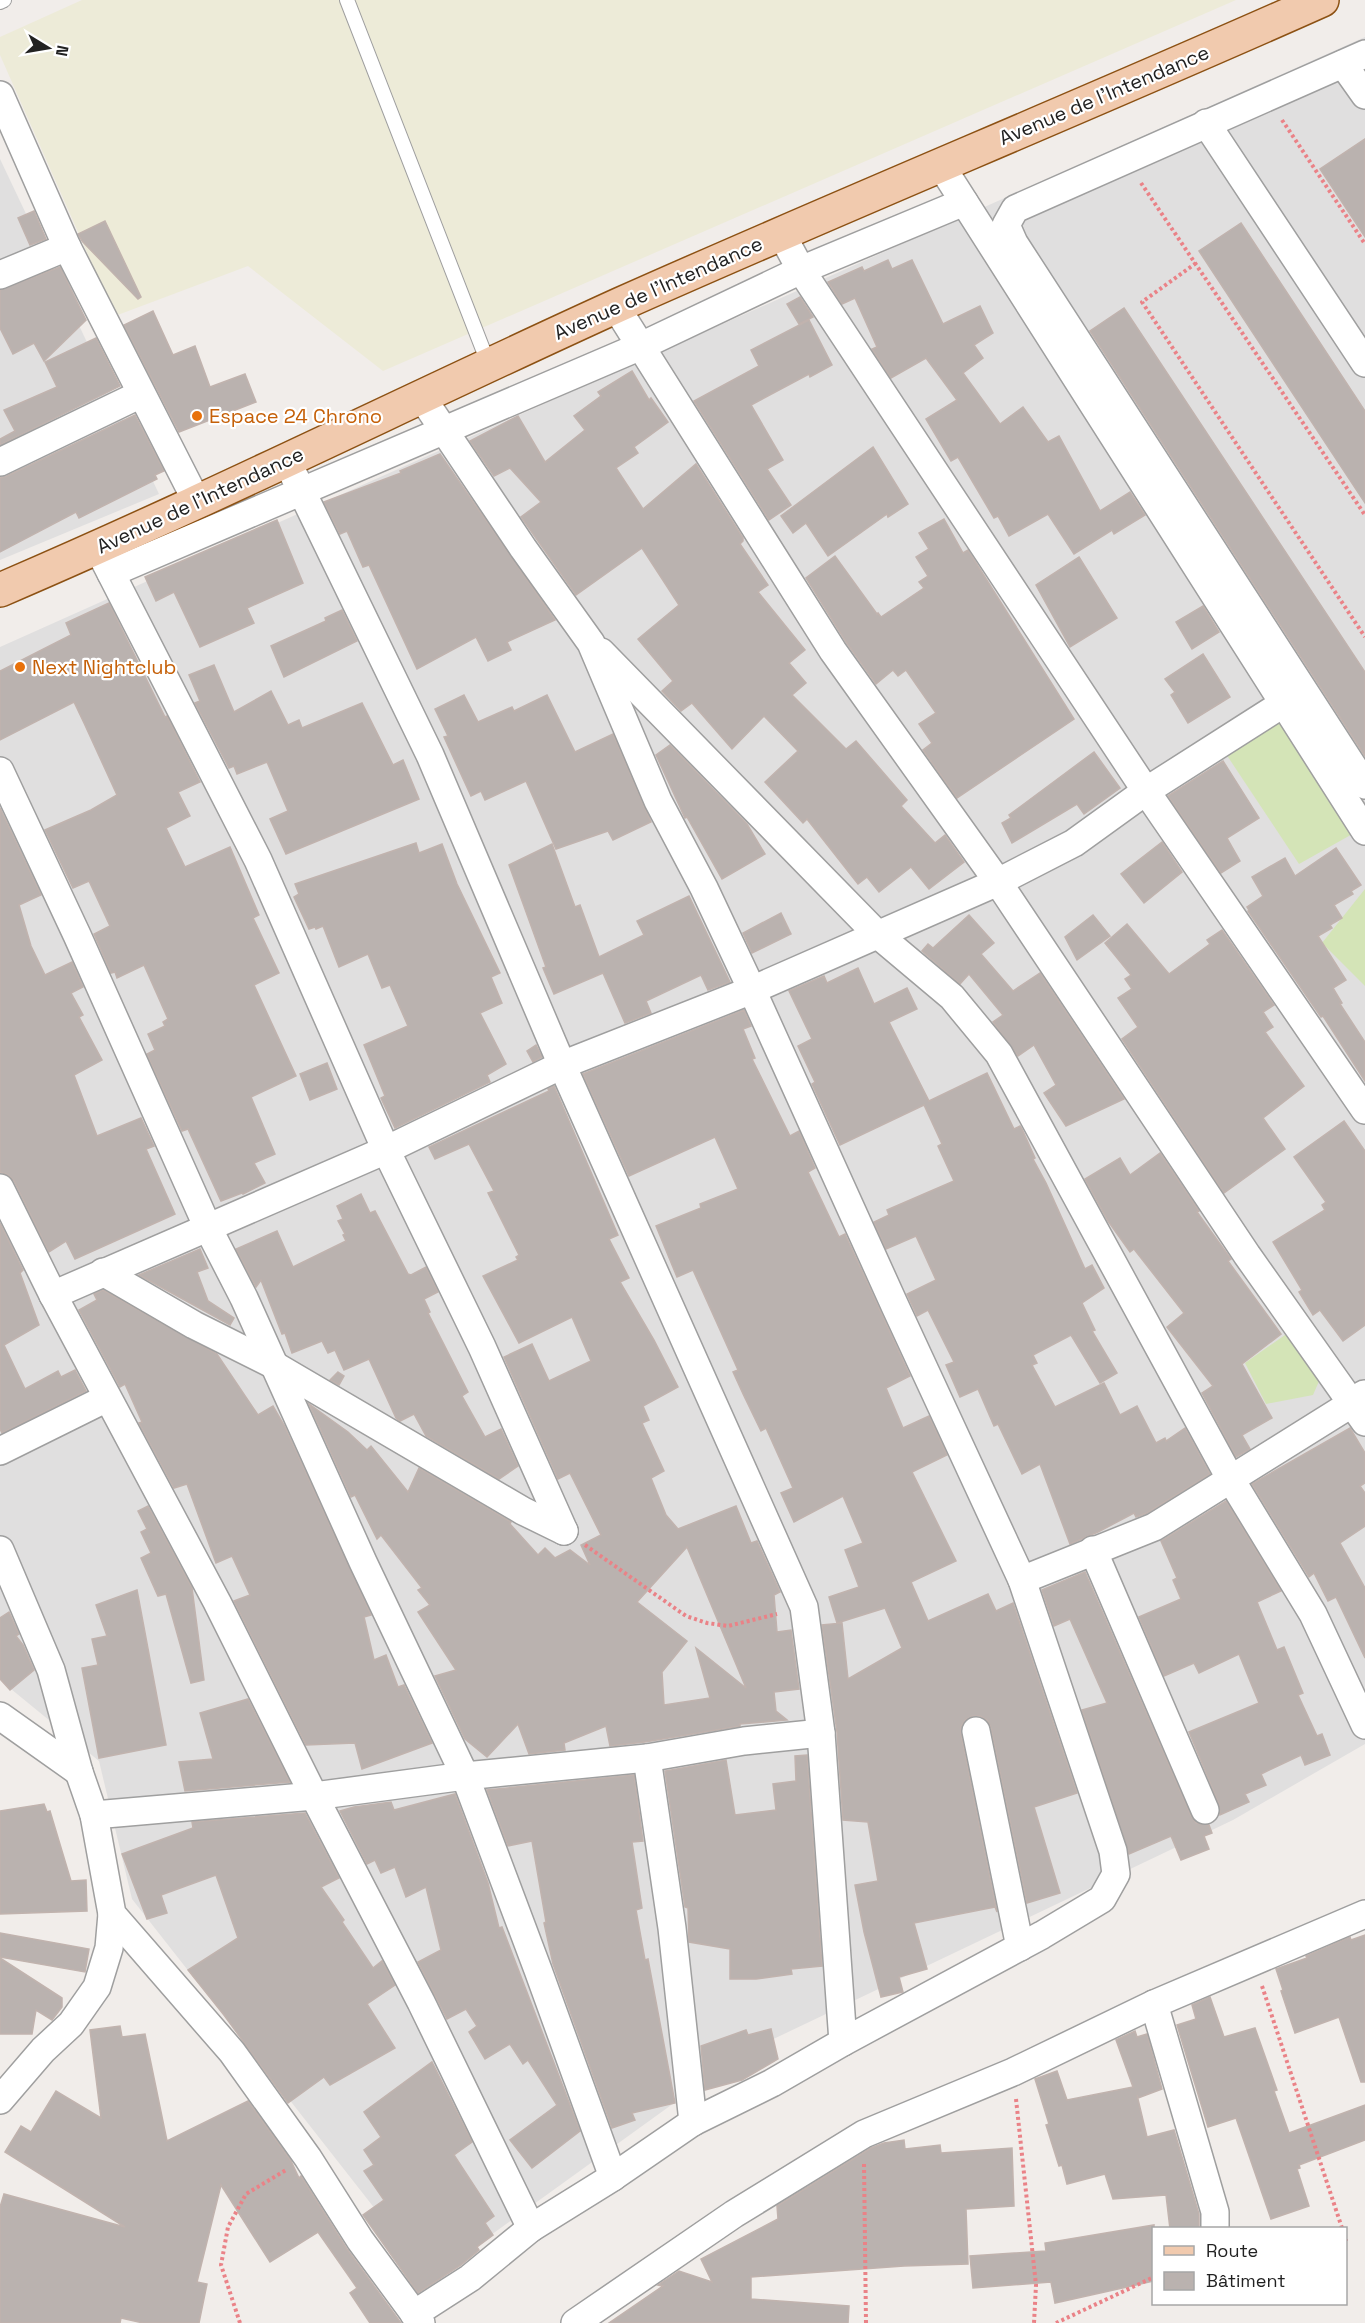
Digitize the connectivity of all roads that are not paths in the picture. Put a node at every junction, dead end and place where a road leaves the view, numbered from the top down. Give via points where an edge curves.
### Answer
1 (4, 0) edge
2 (347, 0) edge
3 (1322, 0) edge
4 (0, 2) edge
5 (1354, 59) edge
6 (0, 94) edge
7 (1365, 95) edge
8 (1206, 123) junction
9 (940, 165) junction
10 (964, 202) junction
11 (781, 233) junction
12 (67, 247) junction
13 (801, 270) junction
14 (0, 275) edge
15 (616, 307) junction
16 (641, 346) junction
17 (1365, 363) edge
18 (489, 365) junction
19 (141, 394) junction
20 (422, 396) junction
21 (445, 431) junction
22 (286, 459) junction
23 (0, 462) edge
24 (302, 492) junction
25 (197, 502) junction
26 (104, 561) junction
27 (0, 590) edge
28 (591, 643) junction
29 (1284, 704) junction
30 (0, 771) edge
31 (1365, 785) edge
32 (1146, 791) junction
33 (1365, 831) edge
34 (998, 882) junction
35 (877, 934) junction
36 (752, 990) junction
37 (562, 1065) junction
38 (1365, 1110) edge
39 (386, 1150) junction
40 (0, 1188) edge
41 (208, 1227) junction
42 (104, 1272) junction
43 (52, 1295) junction
44 (272, 1364) junction
45 (107, 1398) junction
46 (1360, 1407) edge
47 (0, 1451) edge
48 (1230, 1478) junction
49 (0, 1550) edge
50 (1093, 1550) junction
51 (1022, 1580) junction
52 (0, 1716) edge
53 (1365, 1725) edge
54 (976, 1731) dead end
55 (821, 1733) junction
56 (647, 1758) junction
57 (79, 1772) junction
58 (465, 1776) junction
59 (314, 1796) junction
60 (1205, 1810) dead end
61 (94, 1815) junction
62 (112, 1914) junction
63 (1365, 1914) edge
64 (1020, 1947) junction
65 (1154, 2004) junction
66 (843, 2042) junction
67 (0, 2100) edge
68 (693, 2122) junction
69 (613, 2177) junction
70 (1215, 2227) edge
71 (531, 2228) junction
72 (418, 2319) edge
73 (575, 2323) edge

1 - 4 lane
2 - 18 lane
3 - 9 main road, Avenue de l'Intendance
5 - 7 street
5 - 8 street
6 - 12 street
8 - 17 street
8 - 31 street via 1015,209 1006,225
9 - 10 street
9 - 11 main road, Avenue de l'Intendance
10 - 13 street
10 - 29 street
11 - 13 street
11 - 15 main road, Avenue de l'Intendance
12 - 14 street
12 - 19 street
13 - 16 street
13 - 32 street
15 - 16 street
15 - 18 main road, Avenue de l'Intendance
16 - 21 street
16 - 34 street via 833,651
18 - 20 main road, Avenue de l'Intendance
19 - 23 street
19 - 25 street
20 - 21 street
20 - 22 main road, Avenue de l'Intendance
21 - 24 street
21 - 28 street
22 - 24 street
22 - 25 main road, Avenue de l'Intendance
24 - 26 street
24 - 37 street via 430,756
25 - 26 main road, Avenue de l'Intendance
26 - 27 main road, Avenue de l'Intendance
26 - 39 street via 258,860
28 - 35 street
28 - 36 street via 658,801 705,888
29 - 32 street
29 - 33 street
30 - 41 street
32 - 34 street via 1074,843
32 - 38 street
34 - 35 street
34 - 46 street via 1247,1255
35 - 36 street
35 - 48 street via 952,997 999,1054
36 - 37 street
36 - 51 street
37 - 39 street
37 - 55 street via 804,1607
39 - 41 street
39 - 44 street via 482,1347 564,1531
40 - 43 street
41 - 42 street
41 - 44 street
42 - 43 street
42 - 44 street
43 - 45 street
44 - 58 street
45 - 47 street
45 - 59 street via 218,1602
46 - 48 street
48 - 50 street via 1154,1527
48 - 53 street via 1313,1614
49 - 57 street via 51,1670
50 - 51 street
50 - 60 street
51 - 64 street via 1113,1851 1116,1874 1102,1899
52 - 57 street
54 - 64 street
55 - 56 street via 744,1741
55 - 66 street
56 - 58 street
56 - 68 street via 672,1928
57 - 61 street
58 - 59 street
58 - 69 street
59 - 61 street
59 - 71 street via 421,2002
61 - 62 street
62 - 67 street via 109,1948 97,1987 71,2024
62 - 72 street via 232,2052
63 - 65 street
64 - 66 street
65 - 70 street via 1215,2212
65 - 73 street via 1013,2072 864,2134 735,2214
66 - 68 street
68 - 69 street
69 - 71 street
71 - 72 street

